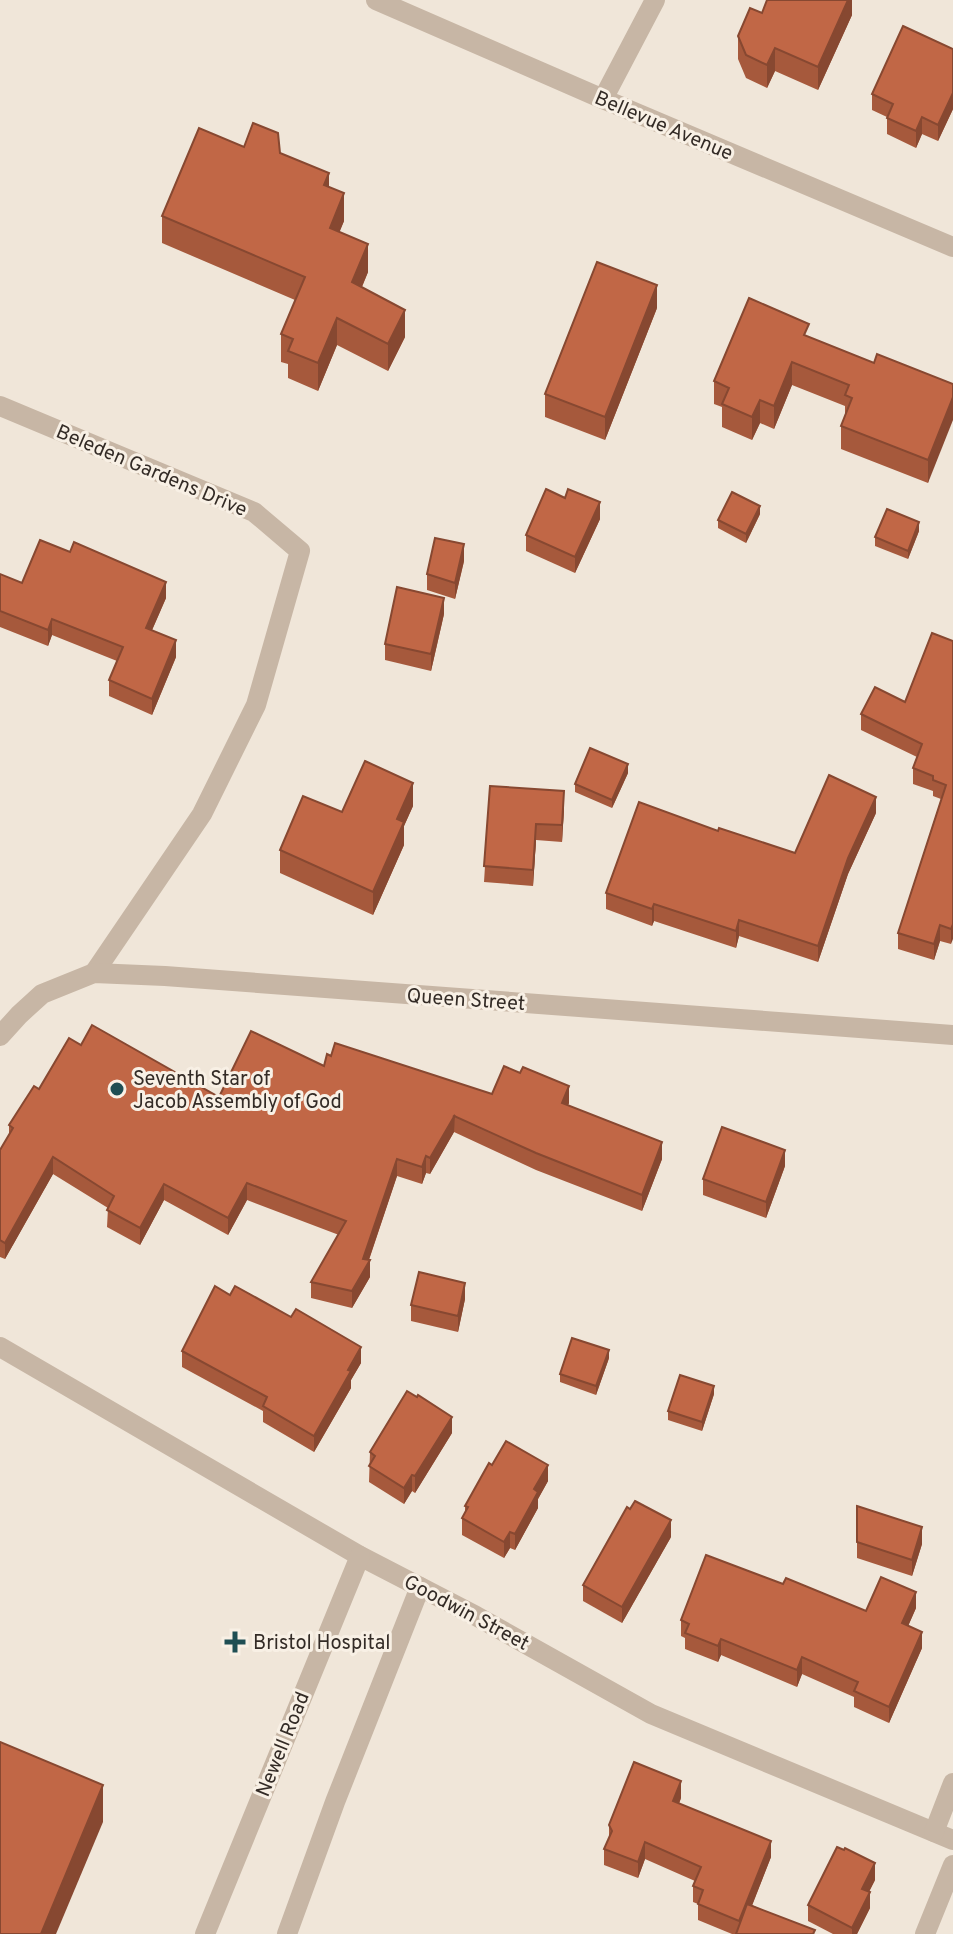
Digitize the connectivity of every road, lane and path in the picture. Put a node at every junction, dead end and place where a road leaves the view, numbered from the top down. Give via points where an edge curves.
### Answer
1 (376, 0) edge
2 (655, 0) edge
3 (603, 99) junction
4 (953, 247) edge
5 (0, 406) edge
6 (94, 973) junction
7 (953, 1035) edge
8 (0, 1036) edge
9 (0, 1347) edge
10 (360, 1556) junction
11 (420, 1587) junction
12 (953, 1783) edge
13 (944, 1836) edge
14 (953, 1865) edge
15 (205, 1934) edge
16 (287, 1934) edge
17 (925, 1934) edge

1 - 3 street, Bellevue Avenue
2 - 3 street
3 - 4 street, Bellevue Avenue
5 - 6 street, Beleden Gardens Drive via 254,512 300,551 256,705 202,814
6 - 7 street, Queen Street
6 - 8 street, Queen Street via 42,994
9 - 10 street, Goodwin Street
10 - 11 street, Goodwin Street
10 - 15 street, Newell Road
11 - 13 street, Goodwin Street via 651,1714
11 - 16 street
12 - 13 street
14 - 17 street

